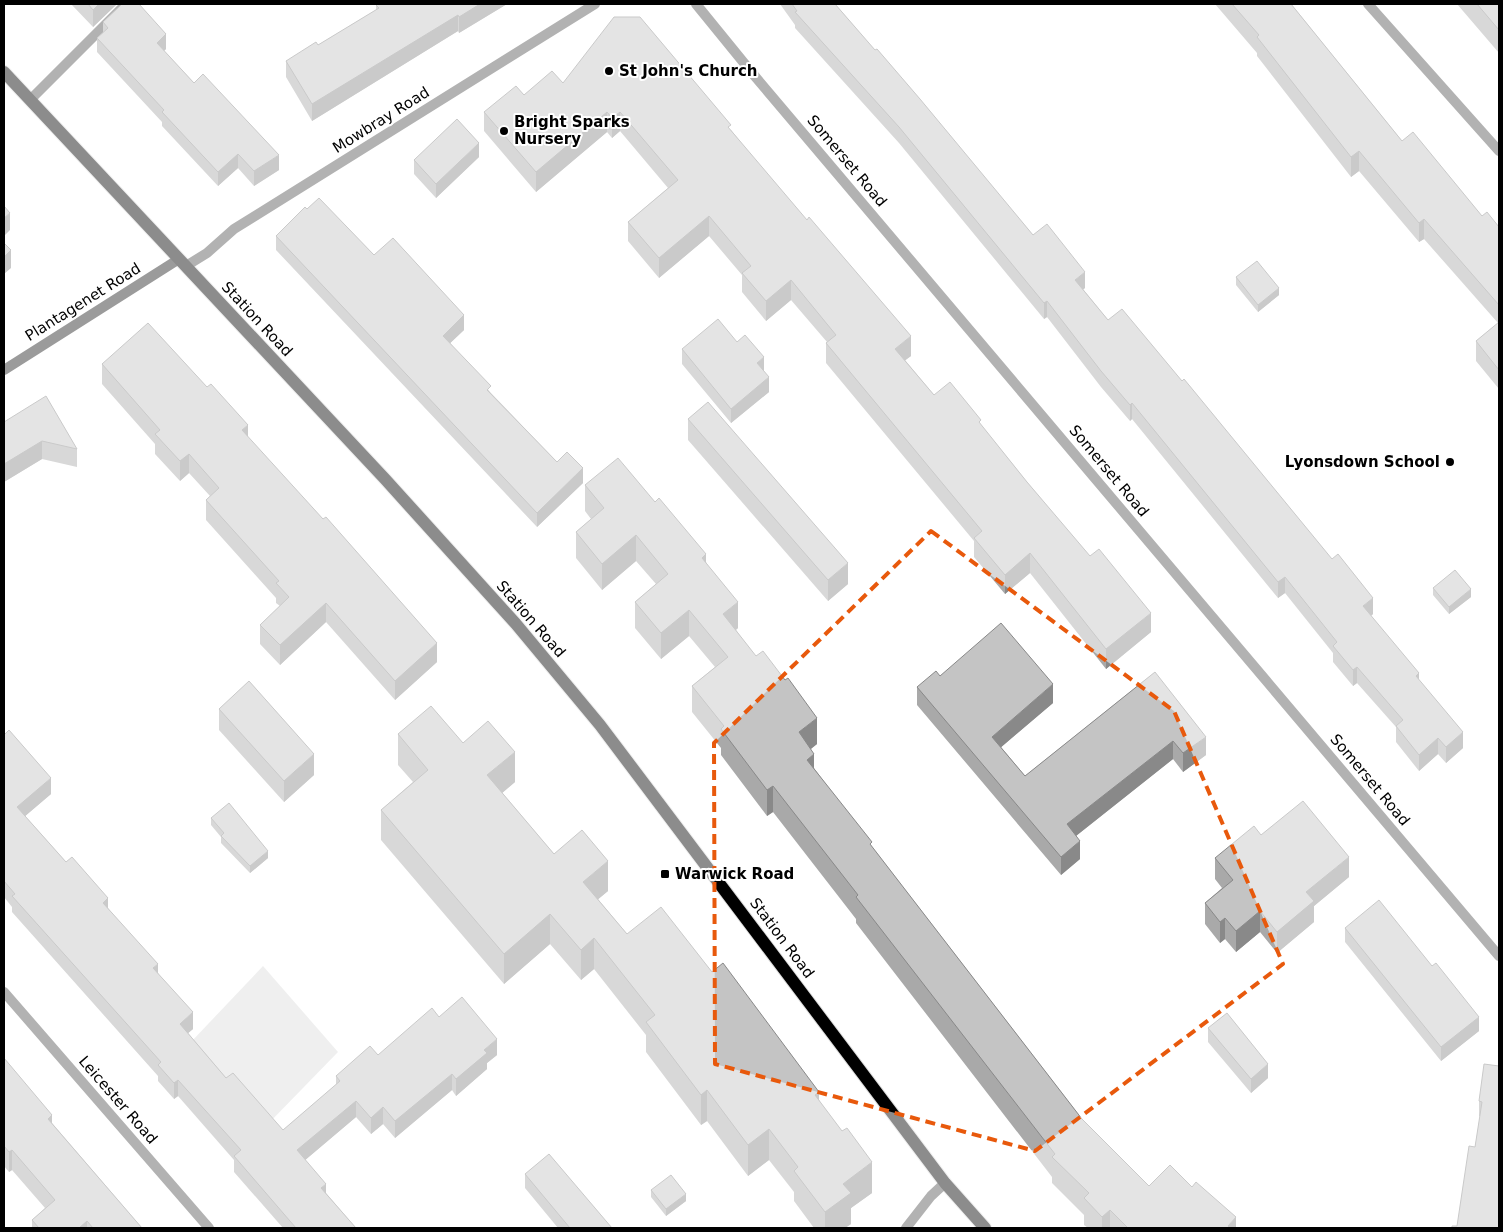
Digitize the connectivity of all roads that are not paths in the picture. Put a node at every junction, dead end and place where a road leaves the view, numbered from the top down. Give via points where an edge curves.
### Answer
1 (126, 4) edge
2 (595, 4) edge
3 (696, 4) edge
4 (1368, 4) edge
5 (4, 72) edge
6 (30, 100) junction
7 (1499, 150) edge
8 (182, 263) junction
9 (4, 370) edge
10 (1499, 956) edge
11 (4, 992) edge
12 (945, 1183) junction
13 (209, 1228) edge
14 (906, 1228) edge
15 (985, 1228) edge

1 - 6 street
2 - 8 street, Mowbray Road via 234,229 208,253
3 - 10 street, Somerset Road
4 - 7 street
5 - 6 main road, Station Road
6 - 8 main road, Station Road
8 - 9 street, Plantagenet Road
8 - 12 main road, Station Road via 398,493 516,624 600,725
11 - 13 street, Leicester Road
12 - 14 street
12 - 15 main road, Station Road

